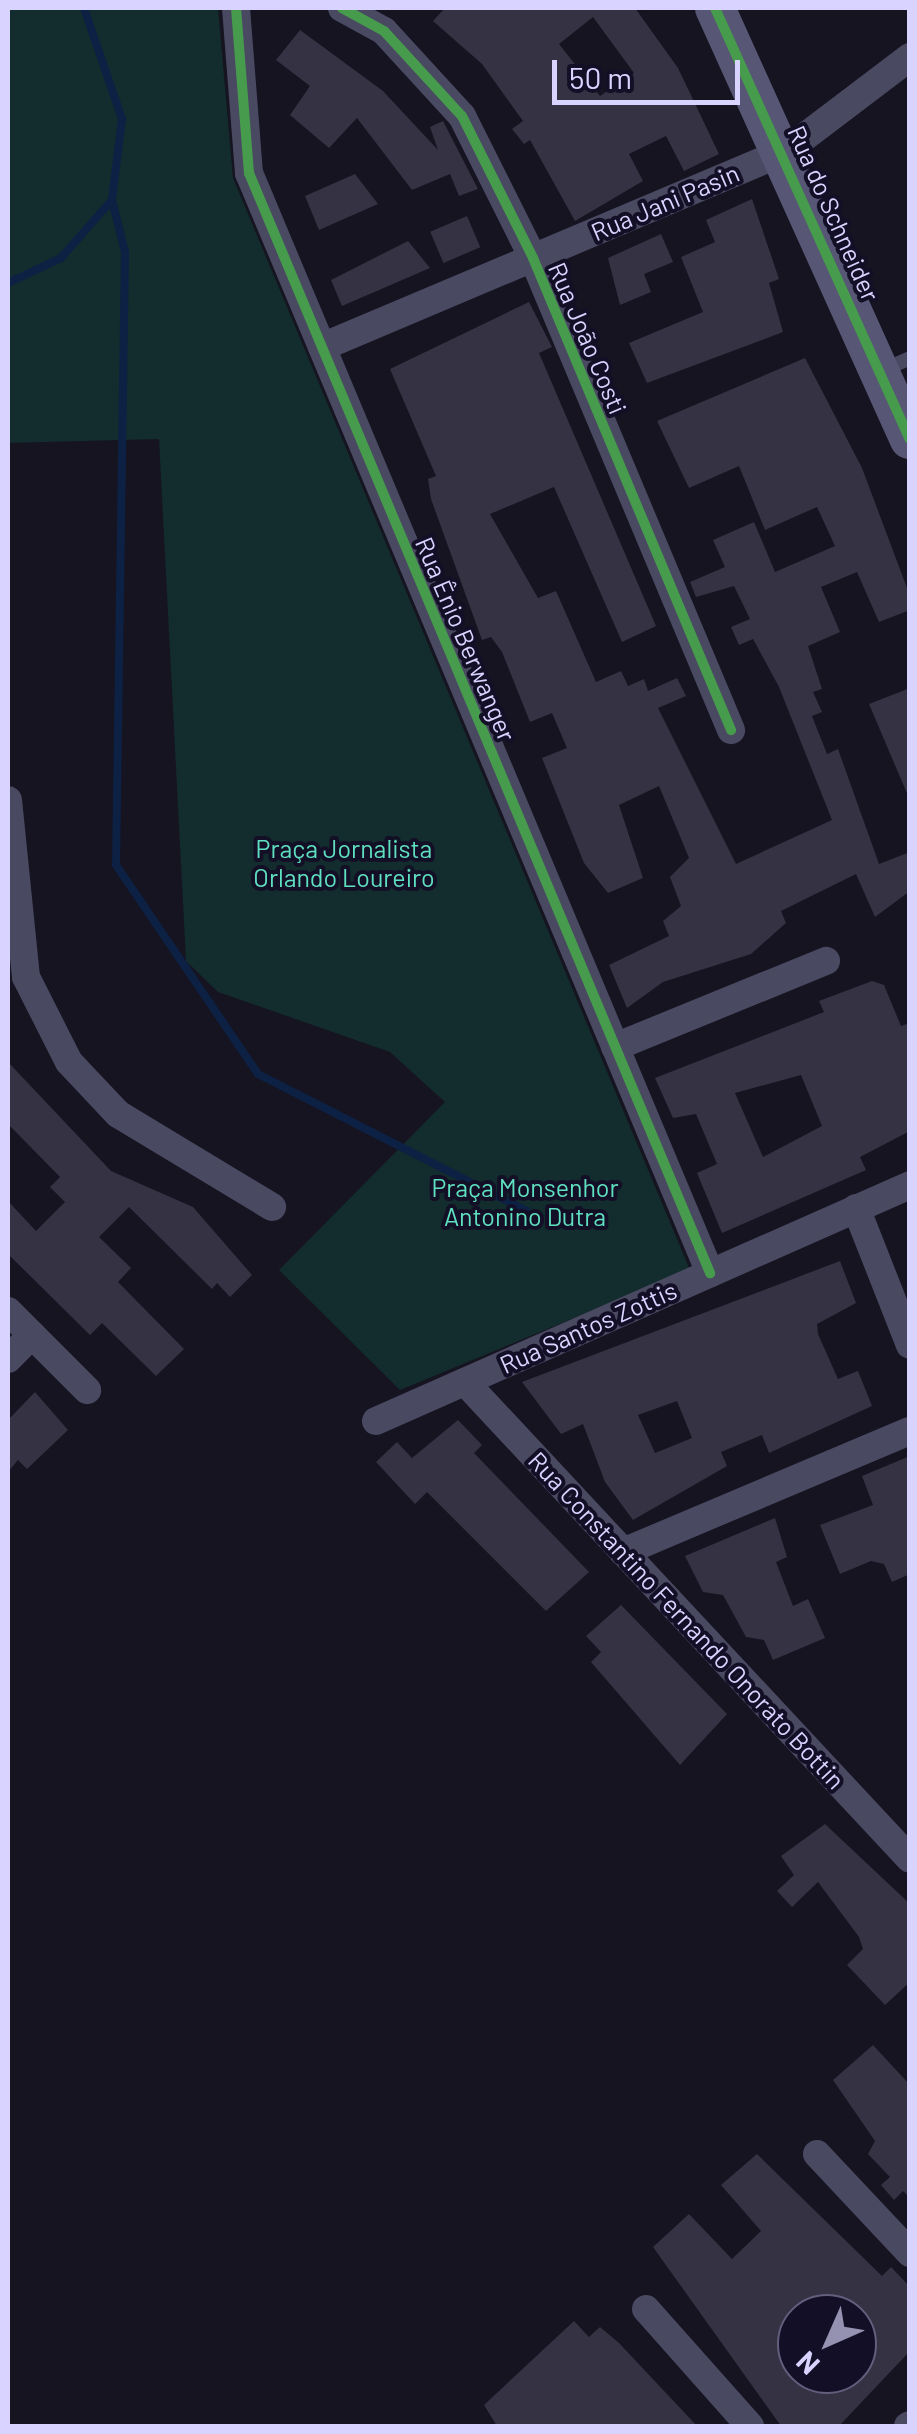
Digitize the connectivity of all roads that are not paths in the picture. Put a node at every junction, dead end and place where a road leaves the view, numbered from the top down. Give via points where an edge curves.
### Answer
1 (236, 8) edge
2 (342, 8) edge
3 (715, 8) edge
4 (910, 57) edge
5 (786, 151) junction
6 (533, 258) junction
7 (322, 347) junction
8 (895, 364) edge
9 (910, 438) edge
10 (731, 730) dead end
11 (8, 800) edge
12 (826, 961) dead end
13 (616, 1047) junction
14 (910, 1185) edge
15 (272, 1206) dead end
16 (856, 1208) junction
17 (710, 1273) junction
18 (8, 1311) edge
19 (32, 1335) junction
20 (910, 1344) edge
21 (8, 1359) edge
22 (464, 1382) junction
23 (88, 1390) dead end
24 (376, 1422) dead end
25 (910, 1431) edge
26 (623, 1552) junction
27 (910, 1858) edge
28 (817, 2154) dead end
29 (910, 2253) edge
30 (646, 2308) dead end
31 (750, 2426) edge

1 - 7 street, Rua Ênio Berwanger via 249,172
2 - 6 street, Rua João Costi via 384,31 462,116
3 - 5 street, Rua do Schneider
4 - 5 street, Rua Jani Pasin
5 - 6 street, Rua Jani Pasin
5 - 8 street, Rua do Schneider
6 - 7 street, Rua Jani Pasin
6 - 10 street, Rua João Costi
7 - 13 street, Rua Ênio Berwanger
8 - 9 street, Rua do Schneider
11 - 15 street via 26,976 69,1062 118,1114
12 - 13 street
13 - 17 street, Rua Ênio Berwanger
14 - 16 street, Rua Santos Zottis
16 - 17 street, Rua Santos Zottis
16 - 20 street
17 - 22 street, Rua Santos Zottis
18 - 19 street
19 - 21 street
19 - 23 street
22 - 24 street, Rua Santos Zottis
22 - 26 street, Rua Constantino Fernando Onorato Bottin
25 - 26 street
26 - 27 street, Rua Constantino Fernando Onorato Bottin
28 - 29 street
30 - 31 street

